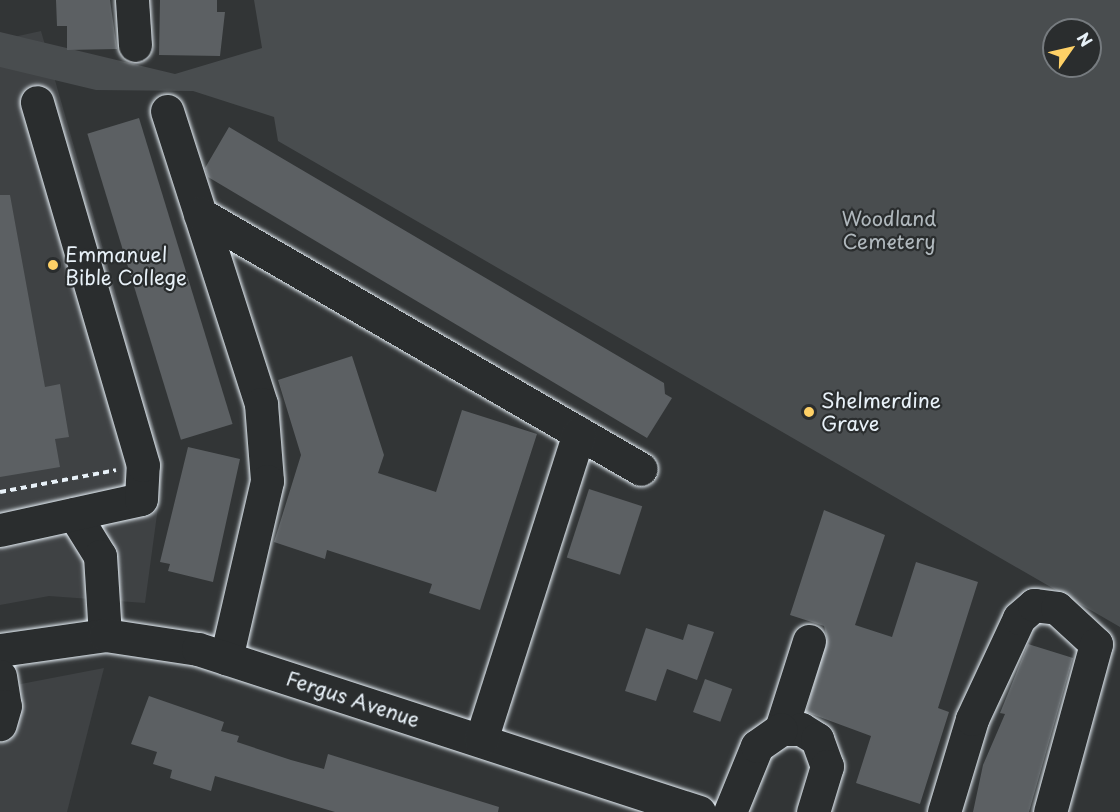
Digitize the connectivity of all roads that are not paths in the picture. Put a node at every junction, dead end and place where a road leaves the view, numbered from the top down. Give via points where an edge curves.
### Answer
1 (132, 0) edge
2 (135, 45) dead end
3 (37, 102) dead end
4 (167, 111) dead end
5 (200, 214) junction
6 (269, 254) junction
7 (225, 290) junction
8 (579, 433) junction
9 (641, 469) dead end
10 (74, 514) junction
11 (0, 530) edge
12 (105, 635) junction
13 (809, 641) dead end
14 (0, 650) edge
15 (226, 658) junction
16 (0, 676) edge
17 (0, 724) edge
18 (781, 729) junction
19 (480, 740) junction
20 (661, 806) edge
21 (699, 812) edge
22 (730, 812) edge
23 (813, 812) edge
24 (944, 812) edge
25 (1050, 812) edge

1 - 2 street
3 - 10 street via 143,465 141,499
4 - 5 street
5 - 6 street
5 - 7 street
6 - 7 street via 242,269
6 - 8 street
7 - 15 street via 261,404 267,481
8 - 9 street
8 - 19 street
10 - 11 street
10 - 12 street via 100,555
12 - 14 street, Fergus Avenue
12 - 15 street, Fergus Avenue
13 - 18 street
15 - 19 street, Fergus Avenue
16 - 17 street via 5,706
18 - 22 street via 757,746
18 - 23 street via 801,729 817,739 826,766
19 - 20 street, Fergus Avenue
20 - 21 street, Fergus Avenue
24 - 25 street via 972,719 1019,618 1034,605 1057,608 1096,644

